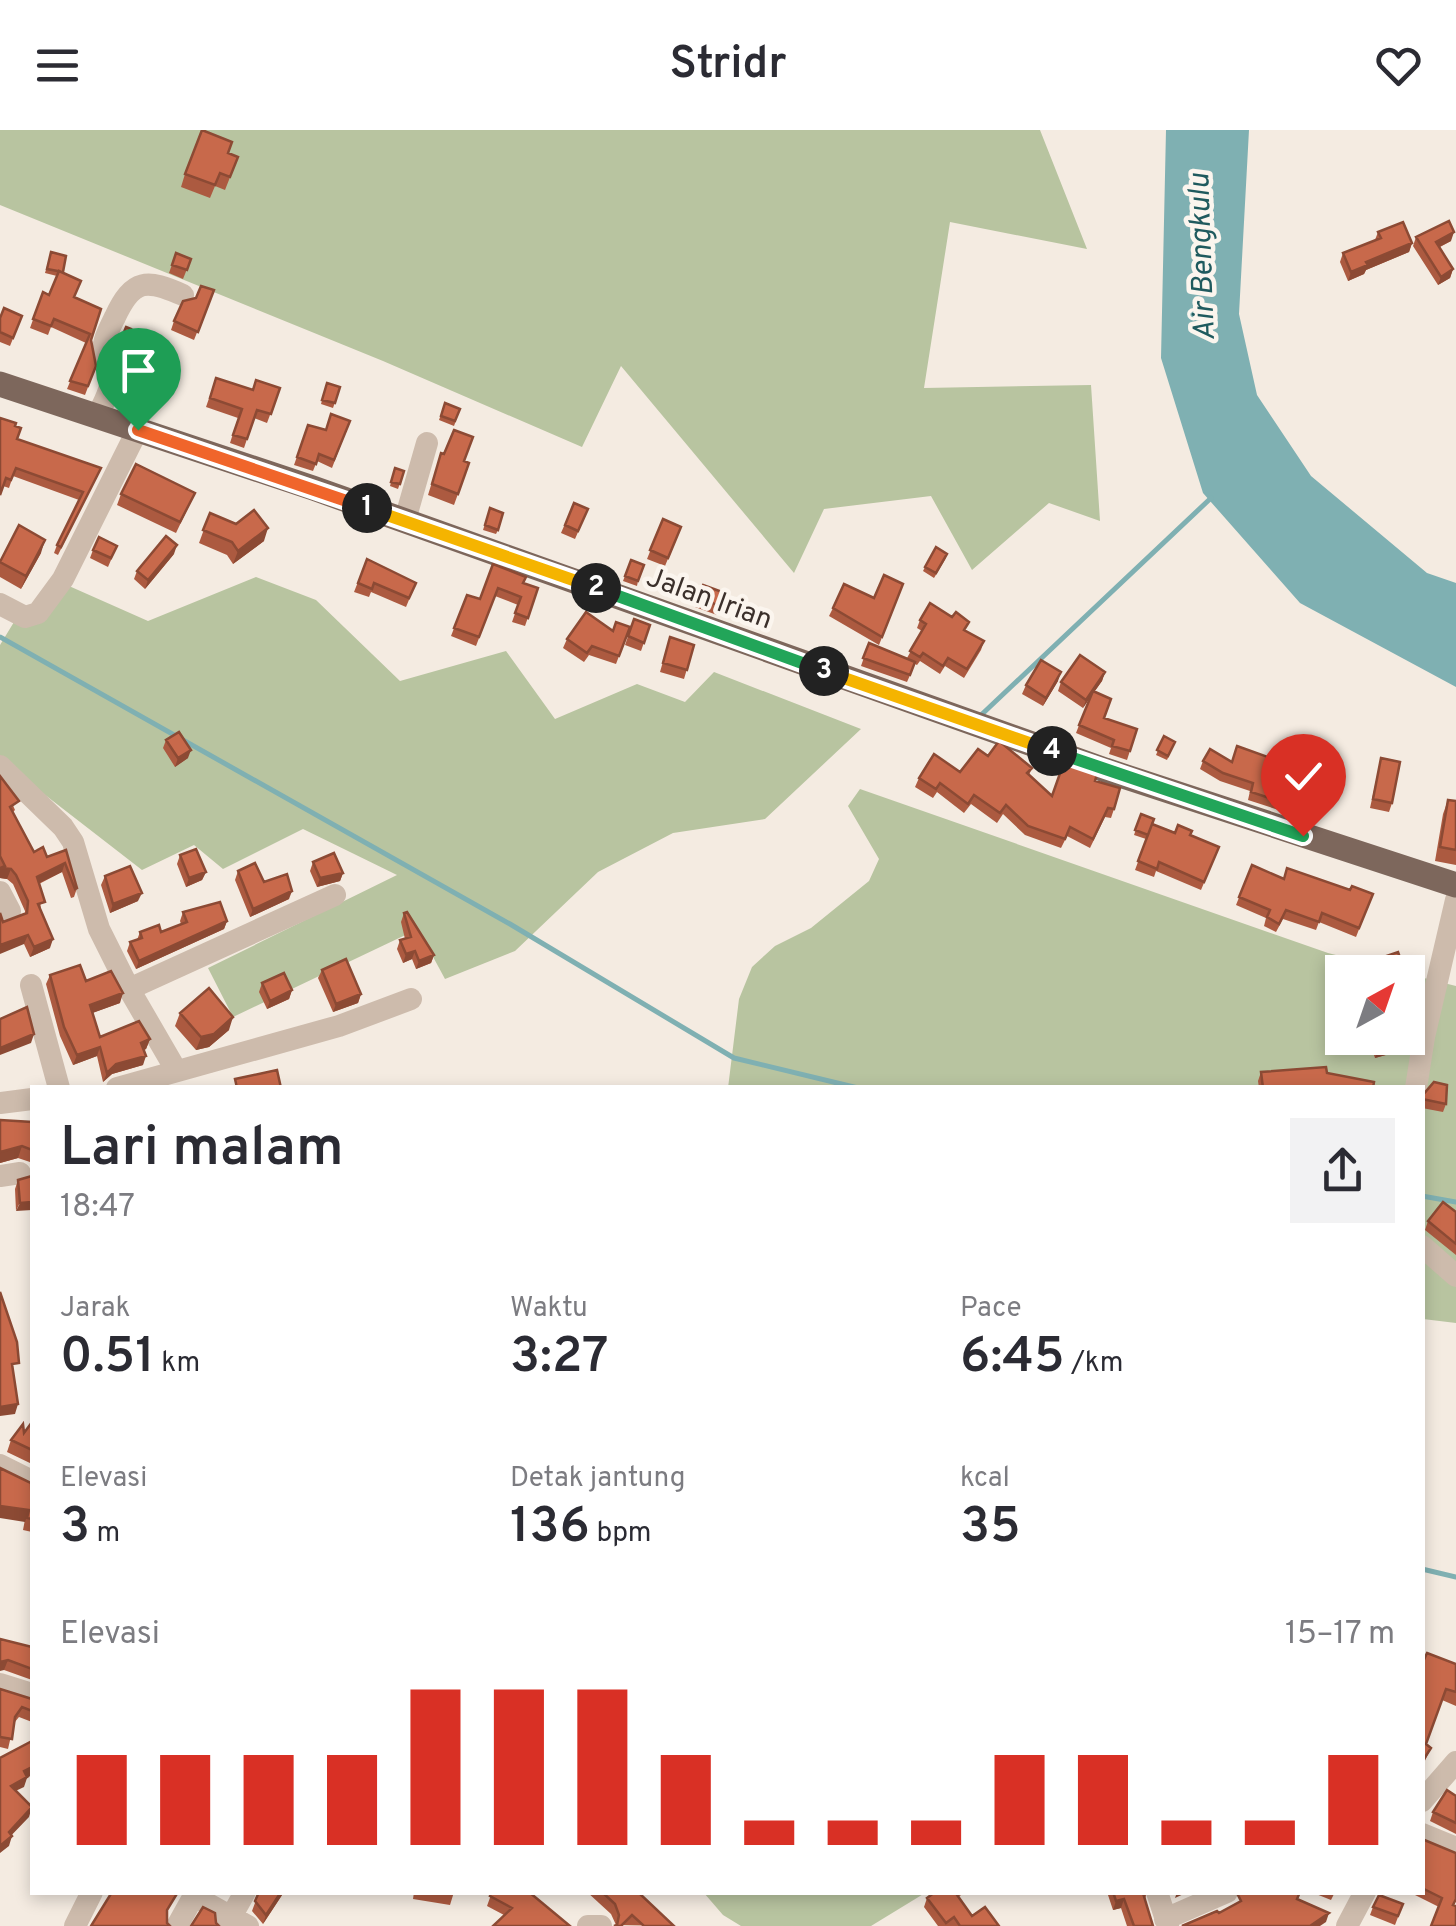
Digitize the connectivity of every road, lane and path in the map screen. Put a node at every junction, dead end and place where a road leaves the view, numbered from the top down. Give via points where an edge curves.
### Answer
1 (183, 295) dead end
2 (0, 384) edge
3 (98, 415) junction
4 (138, 430) junction
5 (427, 443) dead end
6 (405, 520) junction
7 (0, 604) edge
8 (0, 766) edge
9 (1456, 885) edge
10 (335, 895) dead end
11 (1456, 900) edge
12 (31, 985) dead end
13 (129, 989) junction
14 (411, 1000) dead end
15 (176, 1070) junction
16 (59, 1085) edge
17 (126, 1085) edge
18 (1416, 1085) edge
19 (30, 1099) edge
20 (0, 1103) edge
21 (1425, 1249) edge
22 (1456, 1276) edge
23 (0, 1465) edge
24 (30, 1480) edge
25 (0, 1684) edge
26 (30, 1693) edge
27 (1456, 1762) edge
28 (1425, 1798) edge
29 (1425, 1835) edge
30 (1456, 1848) edge
31 (91, 1895) edge
32 (194, 1895) edge
33 (196, 1895) edge
34 (244, 1895) edge
35 (1158, 1895) edge
36 (1222, 1895) edge
37 (1365, 1895) edge
38 (236, 1922) edge
39 (1166, 1923) edge
40 (1356, 1923) edge
41 (76, 1926) edge
42 (176, 1926) edge
43 (588, 1926) edge
44 (601, 1926) edge

1 - 3 street via 150,283 123,299 104,348 110,390
2 - 3 main road, Jalan Irian
3 - 4 main road, Jalan Irian
4 - 6 main road, Jalan Irian
4 - 7 street via 41,610 29,617
5 - 6 street
6 - 9 main road, Jalan Irian via 1088,764
8 - 13 street via 73,842 99,929
10 - 13 street
11 - 18 street
12 - 16 street
13 - 15 street
14 - 15 street
15 - 17 street
19 - 20 street
21 - 22 street
23 - 24 street
25 - 26 street
27 - 28 street
29 - 30 street
31 - 41 street
32 - 42 street
33 - 38 street
34 - 38 street
35 - 39 street
36 - 39 street
37 - 40 street
43 - 44 street

